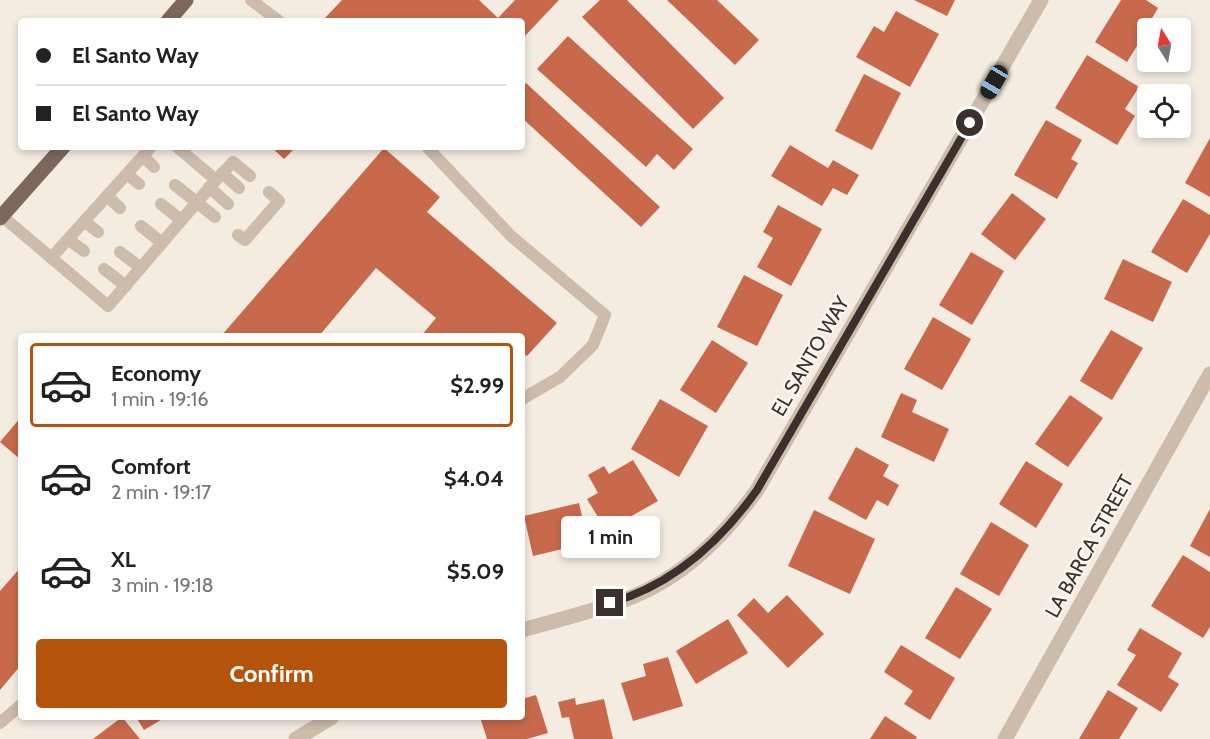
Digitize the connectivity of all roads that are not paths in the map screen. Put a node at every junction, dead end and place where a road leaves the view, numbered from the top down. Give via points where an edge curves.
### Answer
1 (186, 0) edge
2 (251, 0) edge
3 (1041, 0) edge
4 (171, 18) edge
5 (275, 18) edge
6 (60, 150) edge
7 (181, 150) edge
8 (430, 150) edge
9 (147, 152) edge
10 (154, 167) dead end
11 (128, 174) junction
12 (250, 176) dead end
13 (216, 180) junction
14 (139, 184) dead end
15 (176, 185) dead end
16 (238, 188) dead end
17 (269, 192) dead end
18 (107, 196) junction
19 (197, 202) junction
20 (161, 204) dead end
21 (228, 204) dead end
22 (120, 208) dead end
23 (1, 217) edge
24 (215, 217) dead end
25 (181, 220) junction
26 (84, 221) junction
27 (141, 226) dead end
28 (98, 232) dead end
29 (237, 235) dead end
30 (68, 239) junction
31 (162, 243) junction
32 (84, 251) dead end
33 (120, 252) dead end
34 (51, 258) junction
35 (104, 268) dead end
36 (141, 268) junction
37 (126, 286) junction
38 (1210, 374) edge
39 (525, 397) edge
40 (525, 629) edge
41 (18, 708) edge
42 (327, 720) edge
43 (0, 723) edge
44 (296, 739) edge
45 (1005, 739) edge

1 - 4 main road
2 - 5 lane
3 - 40 street, EL SANTO WAY via 740,514 706,550 658,584 632,597
6 - 23 main road
7 - 13 lane
8 - 39 lane via 511,236 605,315 593,345 560,377
9 - 10 lane
9 - 11 lane
11 - 14 lane
11 - 18 lane
12 - 13 lane via 233,162
13 - 16 lane
13 - 19 lane
13 - 21 lane
15 - 19 lane
17 - 29 lane via 279,201 263,211 245,240
18 - 22 lane
18 - 26 lane
19 - 24 lane
19 - 25 lane
20 - 25 lane
23 - 34 lane
25 - 31 lane
26 - 28 lane
26 - 30 lane
27 - 31 lane
30 - 32 lane
30 - 34 lane
31 - 36 lane
33 - 36 lane
34 - 37 lane via 108,306
35 - 37 lane
36 - 37 lane
38 - 45 street, LA BARCA STREET
41 - 43 lane
42 - 44 street

